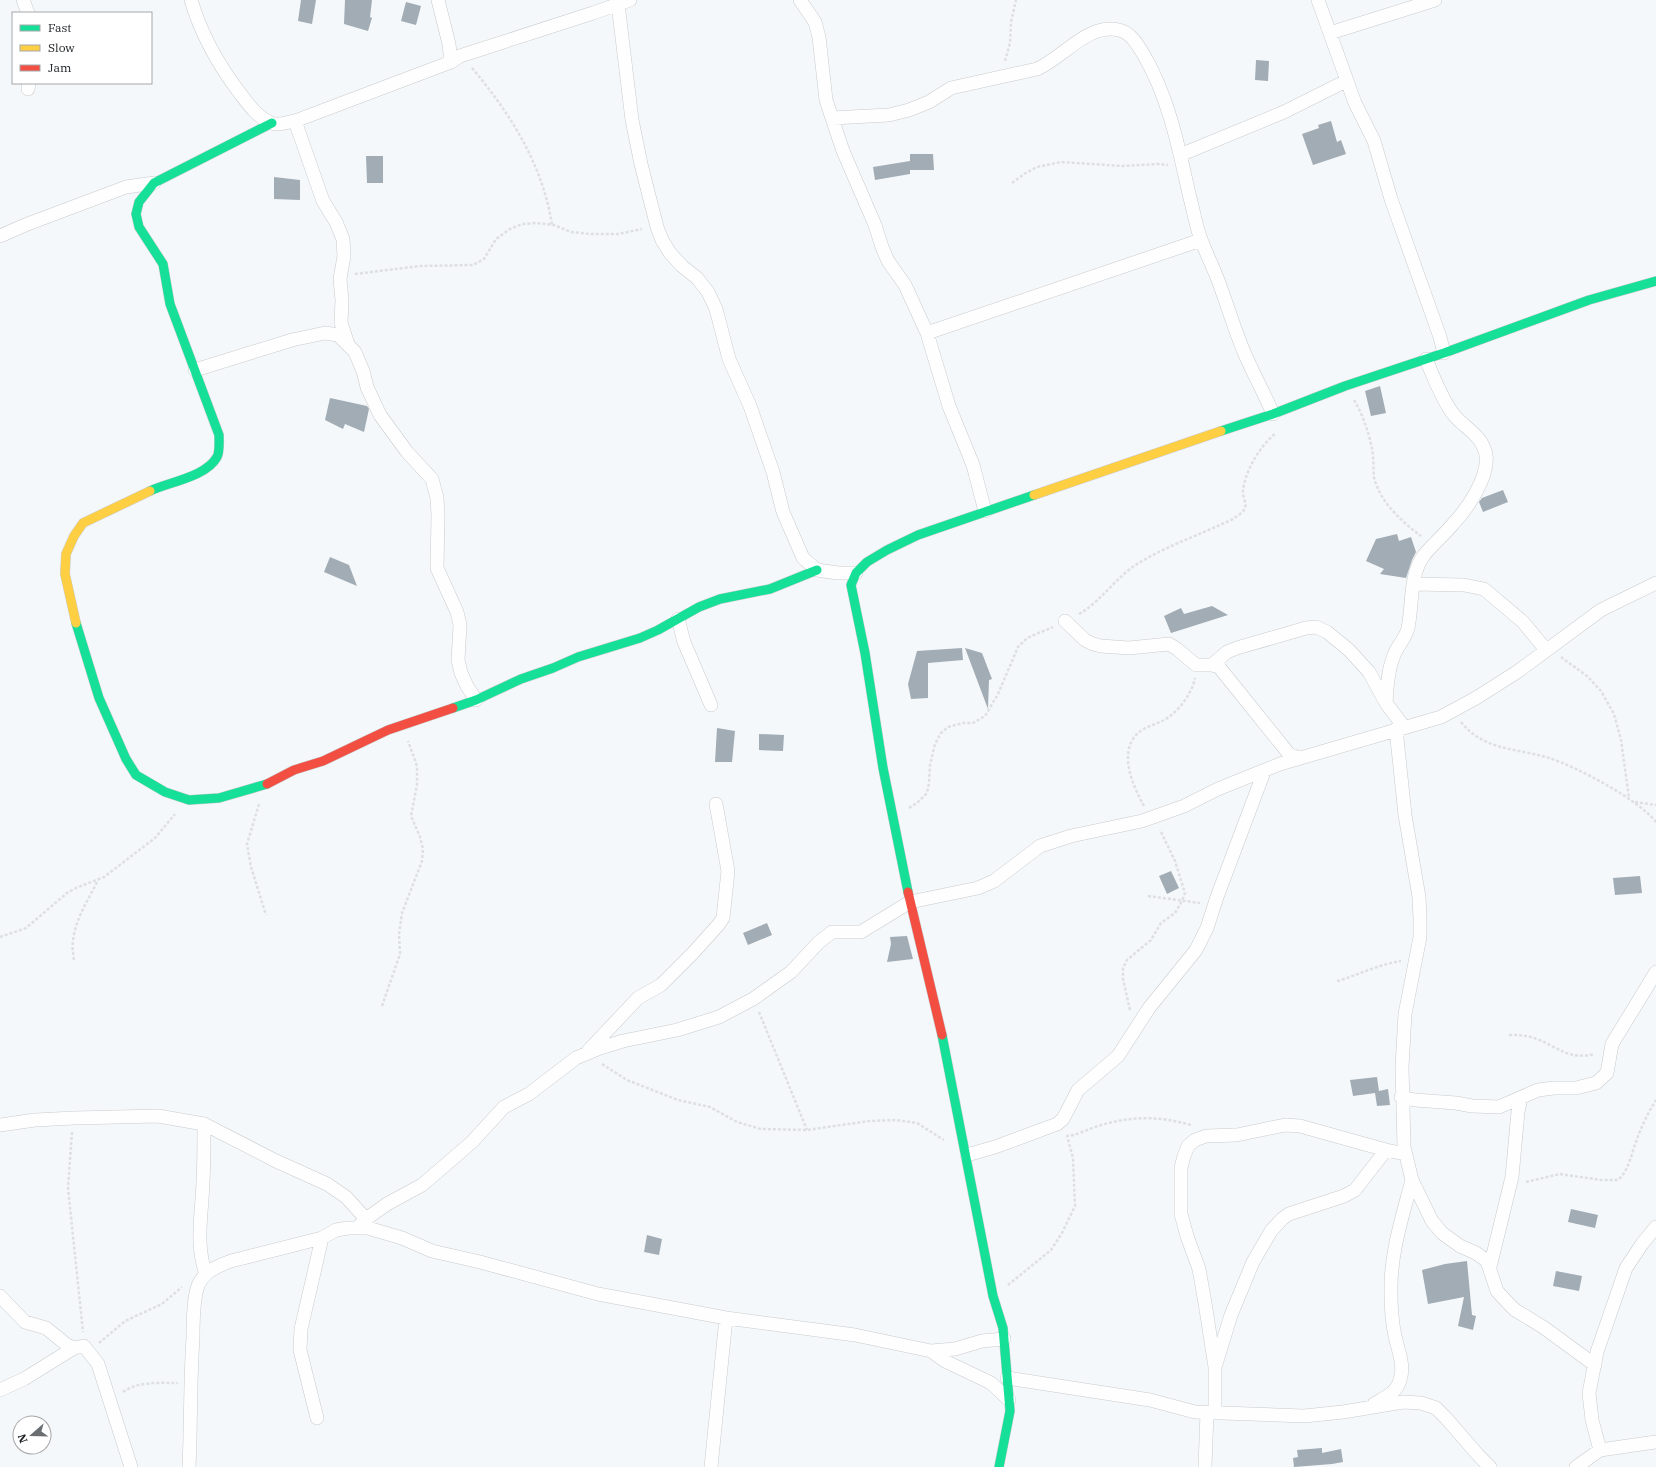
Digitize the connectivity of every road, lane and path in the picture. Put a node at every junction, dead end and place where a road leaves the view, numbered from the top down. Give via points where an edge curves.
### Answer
1 (23, 0) edge
2 (191, 0) edge
3 (438, 0) edge
4 (800, 0) edge
5 (1016, 0) edge
6 (1318, 0) edge
7 (1435, 0) edge
8 (624, 2) edge
9 (28, 12) edge
10 (1330, 33) junction
11 (456, 59) junction
12 (988, 79) junction
13 (1346, 81) junction
14 (832, 118) junction
15 (295, 121) junction
16 (272, 123) junction
17 (1181, 161) junction
18 (154, 183) junction
19 (1012, 183) dead end
20 (552, 225) junction
21 (659, 231) junction
22 (0, 236) edge
23 (1201, 240) junction
24 (341, 275) junction
25 (1656, 281) edge
26 (927, 333) junction
27 (348, 344) junction
28 (1444, 353) junction
29 (1426, 358) junction
30 (195, 370) junction
31 (1345, 386) junction
32 (1273, 414) junction
33 (1278, 431) dead end
34 (985, 511) junction
35 (1434, 544) junction
36 (817, 570) junction
37 (856, 573) junction
38 (1414, 584) junction
39 (1656, 584) edge
40 (678, 619) junction
41 (1065, 621) junction
42 (1548, 648) junction
43 (1196, 665) junction
44 (1212, 665) junction
45 (476, 700) junction
46 (1386, 703) junction
47 (711, 705) dead end
48 (1451, 711) junction
49 (402, 726) junction
50 (1400, 728) junction
51 (1299, 758) junction
52 (1264, 772) junction
53 (264, 785) junction
54 (1629, 798) junction
55 (189, 800) junction
56 (1634, 802) junction
57 (716, 804) dead end
58 (1656, 805) edge
59 (1152, 817) junction
60 (894, 822) junction
61 (1656, 822) edge
62 (98, 880) junction
63 (1148, 896) dead end
64 (910, 902) junction
65 (1182, 902) junction
66 (266, 915) dead end
67 (0, 938) edge
68 (1416, 959) junction
69 (74, 960) dead end
70 (1656, 972) edge
71 (1337, 981) dead end
72 (753, 999) junction
73 (382, 1006) dead end
74 (1134, 1030) junction
75 (1509, 1035) dead end
76 (1612, 1044) junction
77 (585, 1053) junction
78 (1401, 1097) junction
79 (1521, 1098) junction
80 (1656, 1100) edge
81 (74, 1118) junction
82 (204, 1124) junction
83 (0, 1125) edge
84 (1047, 1128) junction
85 (806, 1130) junction
86 (1067, 1136) junction
87 (1206, 1136) junction
88 (1386, 1150) junction
89 (1405, 1154) junction
90 (967, 1155) junction
91 (1412, 1180) junction
92 (1509, 1188) junction
93 (362, 1223) junction
94 (1656, 1227) edge
95 (322, 1238) junction
96 (1490, 1267) junction
97 (206, 1274) junction
98 (187, 1282) dead end
99 (0, 1296) edge
100 (993, 1296) junction
101 (726, 1318) junction
102 (1004, 1339) junction
103 (79, 1347) junction
104 (931, 1351) junction
105 (1595, 1365) junction
106 (1215, 1367) junction
107 (1007, 1378) junction
108 (190, 1384) junction
109 (0, 1390) edge
110 (1009, 1400) junction
111 (109, 1402) junction
112 (1366, 1408) junction
113 (1211, 1413) junction
114 (317, 1418) dead end
115 (1656, 1442) edge
116 (1600, 1450) junction
117 (131, 1467) edge
118 (189, 1467) edge
119 (711, 1467) edge
120 (998, 1467) edge
121 (1205, 1467) edge
122 (1490, 1467) edge
123 (1576, 1467) edge

1 - 9 street
2 - 16 street via 211,50 224,72 256,114
3 - 11 street via 449,44
4 - 14 street via 815,22 826,100
5 - 12 path via 1005,62 1000,70
6 - 10 street
7 - 10 street
8 - 11 street
8 - 21 street via 632,120 640,164
10 - 13 street
11 - 15 street
11 - 20 path via 486,85 519,131 543,184
12 - 14 street via 951,88 929,102 889,115
12 - 17 street via 1037,69 1048,64 1082,38 1096,32 1119,30 1127,33 1152,69 1164,97
13 - 17 street
13 - 28 street via 1374,141 1391,199
14 - 26 street via 888,261 905,285
15 - 16 street
15 - 24 street via 323,201 343,239
16 - 18 street
17 - 19 path via 1122,166 1061,162 1037,167
17 - 23 street
18 - 22 street via 126,187
18 - 30 street via 139,202 136,214 139,227 163,264 170,304
20 - 21 path via 571,232 590,234 618,234 639,229
20 - 24 path via 522,224 510,229 496,239 484,259 473,265 409,266 389,271
21 - 36 street via 670,253 697,278 708,292 716,309 729,359 750,406 773,472 783,512 802,558
23 - 26 street
23 - 32 street via 1244,352
24 - 27 street via 341,323
25 - 28 street via 1589,300
26 - 34 street via 949,406 973,465
27 - 30 street via 338,335 325,333 292,340
27 - 45 street via 364,371 367,387 380,415 407,452 432,479 438,515 437,568 458,612 458,660 464,679
28 - 29 street
29 - 31 street
29 - 35 street via 1451,412 1482,444 1487,465 1465,509
30 - 55 street via 219,435 218,456 210,466 184,480 158,487 83,523 66,554 64,574 99,698 126,759 136,775 165,792
31 - 32 street
31 - 35 path via 1358,408 1367,431 1372,450 1374,478 1380,492 1396,516
32 - 34 street
33 - 41 path via 1266,442 1247,476 1243,491 1245,506 1241,513 1134,566 1091,606
34 - 37 street via 918,535 867,562
35 - 38 street via 1416,568
36 - 37 street
36 - 40 street via 770,589 720,599
37 - 60 street via 851,585
38 - 42 street via 1464,585 1484,589 1523,622
38 - 46 street via 1408,630 1393,656
39 - 42 street via 1602,610
40 - 45 street via 640,638 578,657
40 - 47 street via 684,642
41 - 43 street via 1093,644 1129,648 1169,644
41 - 60 path via 1023,640 985,716 973,723 963,722 948,726 941,733 935,744 930,765 927,793
42 - 48 street via 1517,672
42 - 54 path via 1588,676 1601,691 1614,714 1621,740
43 - 44 street
43 - 59 path via 1193,685 1185,700 1170,717 1138,733 1129,749 1130,775 1136,791
44 - 46 street via 1227,652 1237,648 1316,627 1327,632 1349,650 1369,672
44 - 51 street via 1219,667 1289,754
45 - 49 street
46 - 50 street
48 - 50 street via 1441,717
48 - 54 path via 1469,733 1484,741 1501,748 1551,759 1594,778
49 - 53 street
49 - 73 path via 417,766 417,784 411,816 423,849 422,861 402,912 400,954
50 - 51 street
50 - 68 street via 1405,815 1419,897 1420,937
51 - 52 street
52 - 59 street
52 - 74 street via 1207,928 1196,950
53 - 55 street via 219,798
53 - 66 path via 247,844 251,867
54 - 56 path
55 - 62 path via 155,838
56 - 58 path
56 - 61 path
57 - 77 street via 728,871 723,918 661,985 638,998
59 - 64 street via 1040,846 1005,874 984,886
59 - 65 path via 1167,843 1180,876 1185,893
60 - 64 street
62 - 67 path via 67,894 26,928
62 - 69 path via 76,926 73,941
63 - 65 path
64 - 72 street via 861,932 832,932 790,972
64 - 90 street via 941,1027
65 - 74 path via 1175,913 1160,923 1151,940 1126,960 1123,979
68 - 71 path via 1395,962
68 - 78 street via 1405,1014
70 - 76 street
72 - 77 street via 719,1017
72 - 85 path
74 - 84 street via 1118,1056 1078,1090 1063,1119
75 - 76 path via 1537,1039 1564,1053 1581,1056 1594,1055
76 - 79 street via 1606,1072 1596,1083 1576,1088 1545,1088
77 - 85 path via 627,1080 678,1100 710,1107 737,1122 761,1129
77 - 93 street via 529,1094 504,1107 472,1142 422,1185 387,1204
78 - 79 street via 1487,1107 1499,1107
78 - 89 street
79 - 92 street
80 - 92 path via 1641,1128 1625,1174 1618,1180 1560,1174
81 - 82 street via 158,1116
81 - 83 street
81 - 103 path via 68,1188
82 - 93 street via 327,1184 346,1197
82 - 97 street via 204,1182 199,1238 201,1260
84 - 86 path
84 - 90 street via 995,1148
85 - 90 path via 869,1121 896,1120 916,1123
86 - 87 path via 1113,1122 1166,1118 1192,1126
86 - 100 path via 1073,1158 1075,1206 1070,1219 1050,1250
87 - 88 street via 1237,1135 1285,1125 1300,1126
87 - 106 street via 1188,1146 1184,1156 1181,1168 1181,1214 1199,1269
88 - 89 street
88 - 106 street via 1355,1190 1289,1214 1271,1231 1253,1262 1231,1315
89 - 91 street
90 - 100 street
91 - 96 street via 1432,1221 1442,1233 1482,1257
91 - 112 street via 1400,1221 1391,1269 1392,1318 1400,1351 1400,1380 1395,1390
92 - 96 street
93 - 95 street via 336,1230
93 - 101 street via 368,1228 402,1238 432,1251 598,1294
94 - 105 street via 1626,1268 1597,1352
95 - 97 street via 231,1261
95 - 114 street via 301,1329 300,1350
96 - 105 street via 1497,1291 1511,1306 1543,1326
97 - 108 street via 197,1288
98 - 103 path via 171,1298 125,1321 98,1344
99 - 103 street via 25,1322 46,1328 67,1345
100 - 102 street
101 - 104 street via 856,1335
101 - 119 street
102 - 104 street via 982,1340 955,1349
102 - 107 street
103 - 109 street
103 - 111 street via 98,1364
104 - 110 street via 945,1361 991,1382
105 - 116 street via 1589,1393 1592,1420
106 - 113 street
107 - 110 street
107 - 113 street via 1110,1393 1195,1412
108 - 111 path via 159,1382 136,1386 127,1389
108 - 118 street
110 - 120 street via 1010,1411
111 - 117 street
112 - 113 street via 1304,1416
112 - 122 street via 1403,1402 1421,1403 1436,1408
113 - 121 street
115 - 116 street
116 - 123 street

